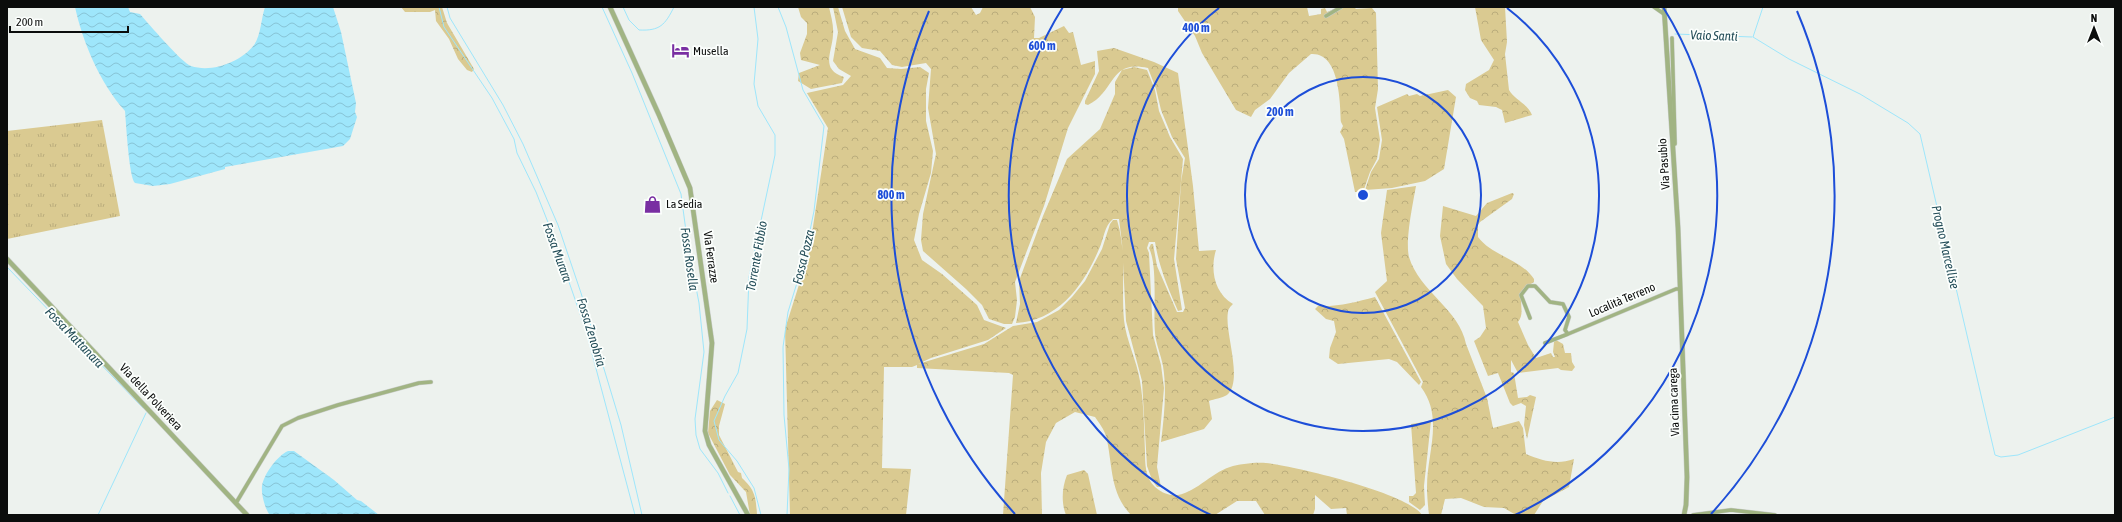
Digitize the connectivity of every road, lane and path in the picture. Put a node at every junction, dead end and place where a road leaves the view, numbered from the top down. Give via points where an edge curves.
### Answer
1 (610, 7) edge
2 (1341, 7) edge
3 (1654, 7) edge
4 (1664, 7) edge
5 (1664, 14) junction
6 (1326, 16) dead end
7 (1672, 38) dead end
8 (1674, 165) junction
9 (7, 259) edge
10 (1680, 289) junction
11 (1530, 318) dead end
12 (1570, 333) junction
13 (1545, 344) dead end
14 (431, 382) dead end
15 (236, 503) junction
16 (1760, 514) edge
17 (247, 515) edge
18 (748, 515) edge
19 (1685, 515) edge
20 (1693, 515) edge
21 (1775, 515) edge

1 - 18 street, Via Ferrazze via 690,188 712,338 705,431 709,445
2 - 6 street
3 - 5 street
4 - 5 street, Via Pasubio
5 - 8 street, Via Pasubio
7 - 8 street via 1675,95
8 - 10 street, Via Pasubio
9 - 15 street, Via della Polveriera
10 - 12 street, Località Terreno
10 - 19 street, Via cima carega via 1687,477
11 - 12 street via 1521,295 1528,286 1535,286 1550,302 1563,304 1569,317 1565,330
12 - 13 street, Località Terreno
14 - 15 street via 338,405 282,426
15 - 17 street, Via della Polveriera
16 - 20 street via 1731,510
16 - 21 street

